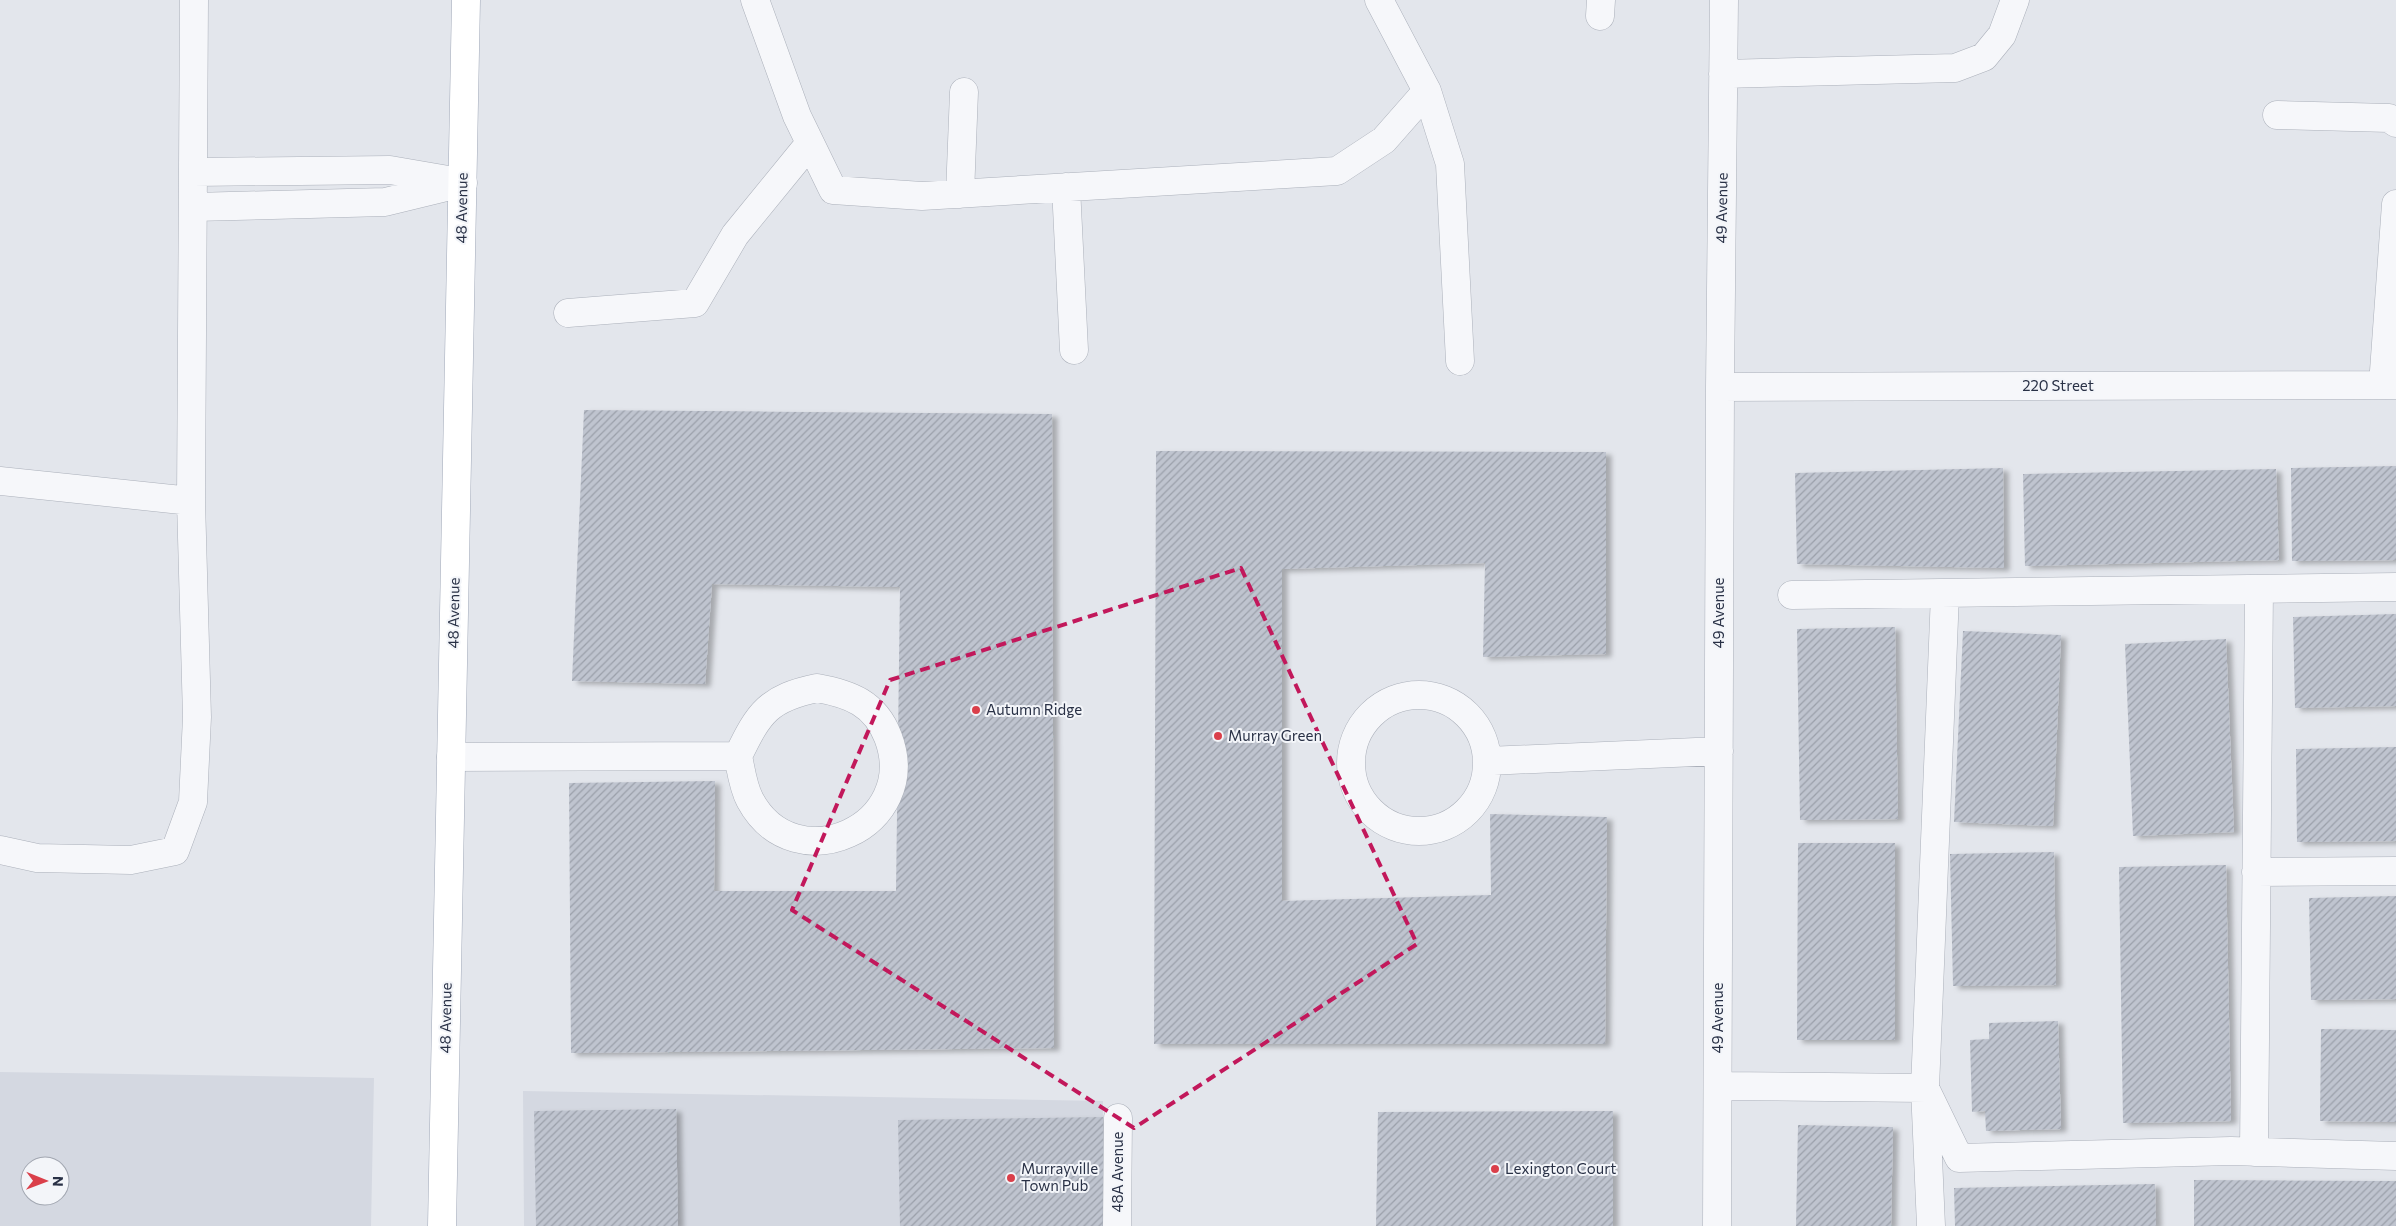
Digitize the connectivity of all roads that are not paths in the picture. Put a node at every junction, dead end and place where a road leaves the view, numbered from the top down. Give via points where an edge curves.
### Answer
1 (194, 0) edge
2 (466, 0) edge
3 (755, 0) edge
4 (1379, 0) edge
5 (1724, 0) edge
6 (2014, 0) edge
7 (1723, 74) junction
8 (1427, 91) junction
9 (964, 92) dead end
10 (2277, 115) dead end
11 (2396, 123) edge
12 (810, 143) junction
13 (194, 172) junction
14 (463, 182) junction
15 (1066, 187) junction
16 (960, 194) junction
17 (2396, 204) edge
18 (194, 206) junction
19 (568, 313) dead end
20 (1074, 350) dead end
21 (1460, 361) dead end
22 (2390, 385) edge
23 (1720, 387) junction
24 (0, 480) edge
25 (191, 501) junction
26 (2396, 588) edge
27 (2259, 590) junction
28 (1945, 594) junction
29 (1792, 595) dead end
30 (1719, 751) junction
31 (738, 756) junction
32 (451, 757) junction
33 (1488, 761) junction
34 (0, 850) edge
35 (2396, 871) edge
36 (2256, 872) junction
37 (1718, 1086) junction
38 (1925, 1088) junction
39 (1118, 1118) dead end
40 (2254, 1152) junction
41 (2396, 1156) edge
42 (442, 1226) edge
43 (1117, 1226) edge
44 (1717, 1226) edge
45 (1931, 1226) edge

1 - 13 street
2 - 14 main road, 48 Avenue
3 - 12 street
4 - 8 street
5 - 7 street, 49 Avenue
6 - 7 street via 2002,35 1984,57 1956,68
7 - 23 street, 49 Avenue
8 - 15 street via 1384,140 1337,171
8 - 21 street via 1450,164
9 - 16 street
10 - 11 street via 2389,118
12 - 16 street via 833,190 922,196
12 - 19 street via 735,235 695,303
13 - 14 street via 390,170
13 - 18 street
14 - 18 street via 385,202
14 - 32 main road, 48 Avenue
15 - 16 street
15 - 20 street
17 - 22 street
18 - 25 street
22 - 23 street, 220 Street
23 - 30 street, 49 Avenue
24 - 25 street
25 - 34 street via 197,726 193,802 175,850 131,860 37,858
26 - 27 street
27 - 28 street
27 - 36 street
28 - 29 street
28 - 38 street
30 - 33 street
30 - 37 street, 49 Avenue
31 - 31 street via 752,727 768,707 792,693 817,688 844,692 867,706 884,726 894,751 894,777 886,800 866,824 830,841 806,841 783,833 764,819 750,799
31 - 32 street
32 - 42 main road, 48 Avenue
33 - 33 street via 1483,738 1471,719 1454,704 1433,696 1410,695 1389,702 1370,715 1357,734 1351,755 1352,778 1360,799 1375,816 1394,828 1416,832 1438,829 1459,820 1475,803 1485,783
35 - 36 street
36 - 40 street
37 - 38 street
37 - 44 street, 49 Avenue
38 - 40 street via 1959,1158
38 - 45 street
39 - 43 street, 48A Avenue
40 - 41 street

